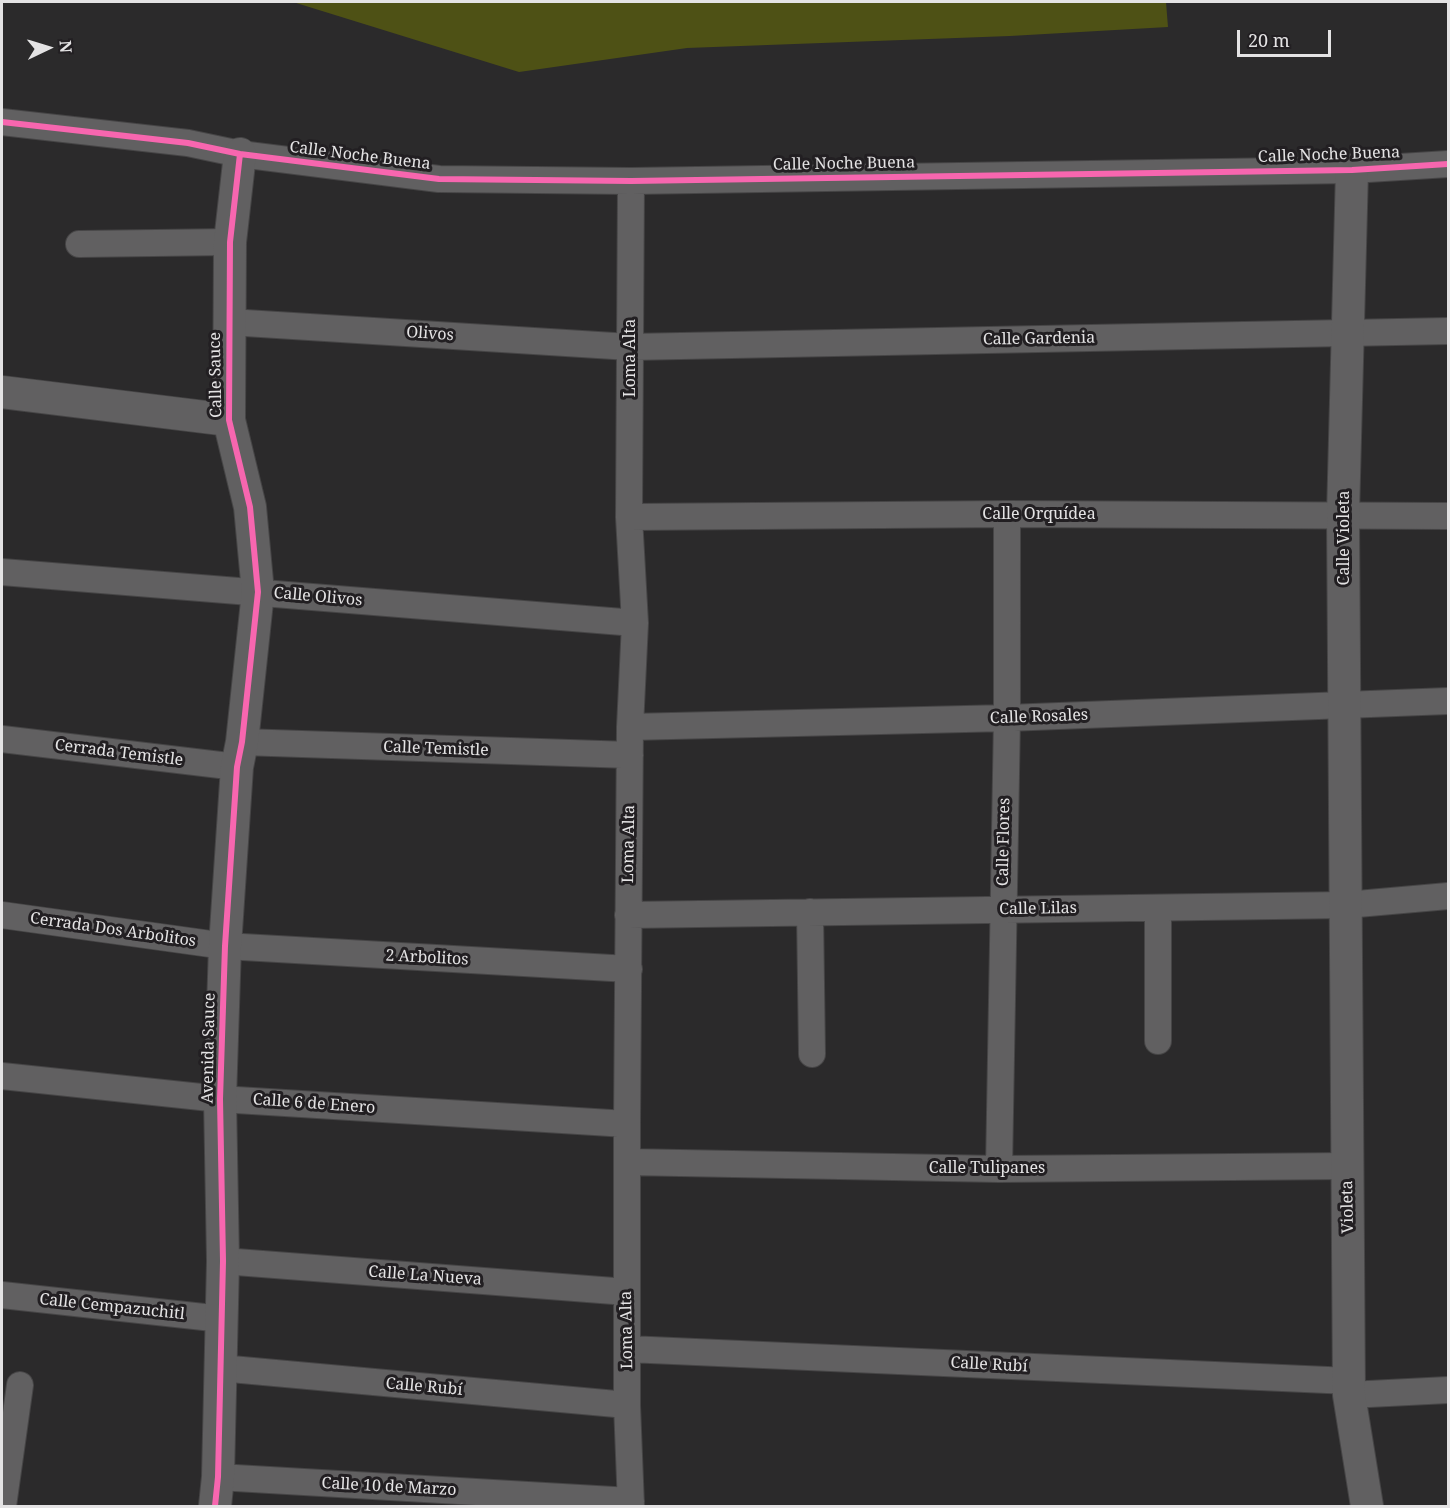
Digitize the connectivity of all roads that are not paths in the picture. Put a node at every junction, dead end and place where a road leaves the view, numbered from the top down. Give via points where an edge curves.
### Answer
1 (2, 122) edge
2 (240, 154) junction
3 (1449, 164) edge
4 (1352, 170) junction
5 (631, 181) junction
6 (230, 242) junction
7 (79, 244) dead end
8 (229, 322) junction
9 (1449, 331) edge
10 (1348, 332) junction
11 (630, 347) junction
12 (2, 392) edge
13 (229, 420) junction
14 (1007, 514) junction
15 (1343, 514) junction
16 (1449, 516) edge
17 (629, 517) junction
18 (2, 572) edge
19 (258, 592) junction
20 (635, 623) junction
21 (1449, 701) edge
22 (1344, 705) junction
23 (1007, 718) junction
24 (630, 727) junction
25 (2, 739) edge
26 (239, 755) junction
27 (630, 755) junction
28 (1449, 896) edge
29 (1346, 905) junction
30 (1158, 908) junction
31 (1002, 910) junction
32 (810, 912) junction
33 (2, 915) edge
34 (628, 915) junction
35 (225, 946) junction
36 (628, 969) junction
37 (1158, 1041) dead end
38 (812, 1054) dead end
39 (2, 1077) edge
40 (220, 1099) junction
41 (627, 1124) junction
42 (627, 1162) junction
43 (1348, 1166) junction
44 (999, 1169) junction
45 (223, 1261) junction
46 (627, 1292) junction
47 (2, 1294) edge
48 (222, 1319) junction
49 (628, 1349) junction
50 (220, 1368) junction
51 (20, 1385) dead end
52 (1350, 1388) junction
53 (1449, 1390) edge
54 (627, 1405) junction
55 (216, 1492) edge
56 (631, 1504) edge
57 (3, 1506) edge
58 (1367, 1506) edge

1 - 2 street, Calle Noche Buena via 188,143
2 - 5 street, Calle Noche Buena via 439,179
2 - 6 street, Calle Sauce
3 - 4 street, Calle Noche Buena
4 - 5 street, Calle Noche Buena
4 - 10 street, Calle Violeta
5 - 11 street, Loma Alta
6 - 7 street
6 - 8 street, Calle Sauce
8 - 11 street, Olivos
8 - 13 street, Calle Sauce
9 - 10 street, Calle Gardenia
10 - 11 street, Calle Gardenia
10 - 15 street, Calle Violeta
11 - 17 street, Loma Alta
12 - 13 street
13 - 19 street, Calle Sauce via 250,507
14 - 15 street, Calle Orquídea
14 - 17 street, Calle Orquídea
14 - 23 street, Calle Flores
15 - 16 street, Calle Orquídea
15 - 22 street, Calle Violeta
17 - 20 street, Loma Alta
18 - 19 street, Calle Olivos
19 - 20 street, Calle Olivos
19 - 26 street, Avenida Sauce
20 - 24 street, Loma Alta
21 - 22 street, Calle Rosales
22 - 23 street, Calle Rosales
22 - 29 street, Calle Violeta
23 - 24 street, Calle Rosales
23 - 31 street, Calle Flores
24 - 27 street, Loma Alta
25 - 26 street, Cerrada Temistle
26 - 27 street, Calle Temistle
26 - 35 street, Avenida Sauce
27 - 34 street, Loma Alta
28 - 29 street, Calle Lilas
29 - 30 street, Calle Lilas
29 - 43 street, Violeta
30 - 31 street, Calle Lilas
30 - 37 street
31 - 32 street, Calle Lilas
31 - 44 street, Calle Flores
32 - 34 street, Calle Lilas
32 - 38 street
33 - 35 street, Cerrada Dos Arbolitos
34 - 36 street, Loma Alta
35 - 36 street, 2 Arbolitos
35 - 40 street, Avenida Sauce
36 - 41 street, Loma Alta
39 - 40 street, Calle 6 de Enero
40 - 41 street, Calle 6 de Enero
40 - 45 street, Avenida Sauce
41 - 42 street, Loma Alta
42 - 44 street, Calle Tulipanes
42 - 46 street, Loma Alta
43 - 44 street, Calle Tulipanes
43 - 52 street, Violeta
45 - 46 street, Calle La Nueva
45 - 48 street, Avenida Sauce
46 - 49 street, Loma Alta
47 - 48 street, Calle Cempazuchitl
48 - 50 street, Avenida Sauce
49 - 52 street, Calle Rubí
49 - 54 street, Loma Alta
50 - 54 street, Calle Rubí
50 - 55 street, Avenida Sauce
51 - 57 street
52 - 53 street, Calle Rubí
52 - 58 street, Violeta
54 - 56 street, Loma Alta
55 - 56 street, Calle 10 de Marzo

